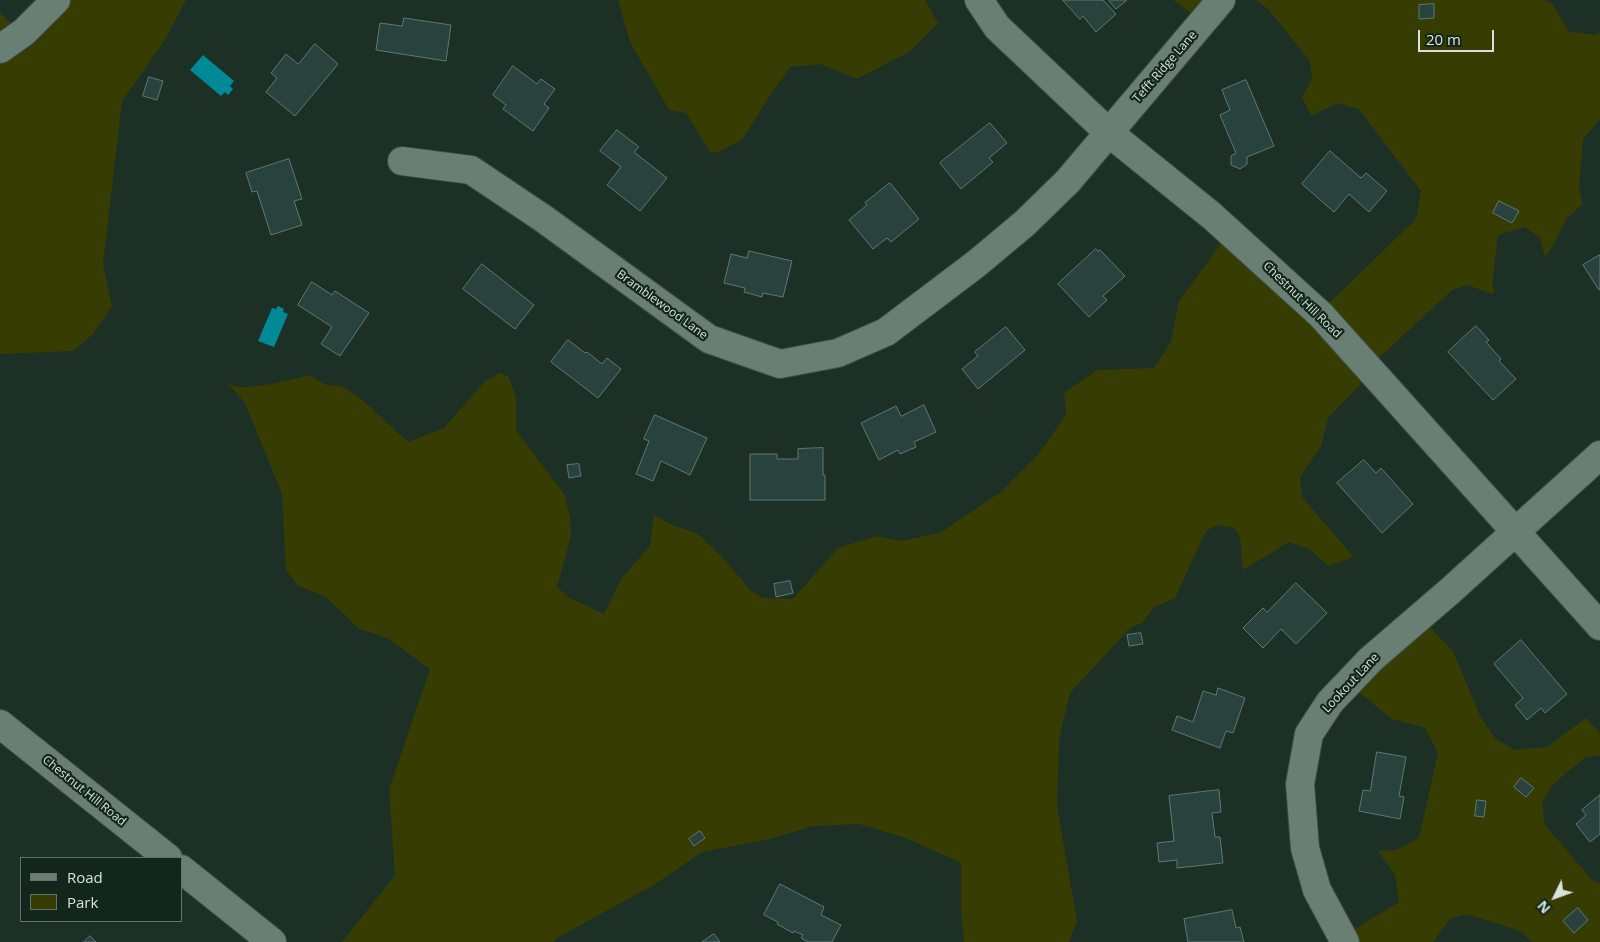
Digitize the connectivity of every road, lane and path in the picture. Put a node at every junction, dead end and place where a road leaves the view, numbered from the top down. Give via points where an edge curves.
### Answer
1 (56, 0) edge
2 (979, 0) edge
3 (1221, 0) edge
4 (0, 49) edge
5 (1108, 132) junction
6 (402, 161) dead end
7 (1600, 455) edge
8 (1516, 532) junction
9 (1600, 626) edge
10 (0, 724) edge
11 (167, 857) edge
12 (182, 870) edge
13 (272, 942) edge
14 (1345, 942) edge

1 - 4 street via 24,32
2 - 5 street, Chestnut Hill Road via 996,27
3 - 5 street, Tefft Ridge Lane
5 - 6 street, Bramblewood Lane via 1068,181 1025,222 976,264 886,332 838,353 780,364 709,339 471,170
5 - 8 street, Chestnut Hill Road via 1212,216 1321,315
7 - 8 street, Lookout Lane
8 - 9 street, Chestnut Hill Road
8 - 14 street, Lookout Lane via 1371,659 1330,702 1309,734 1300,784 1305,848 1317,890
10 - 11 street, Chestnut Hill Road
12 - 13 street

